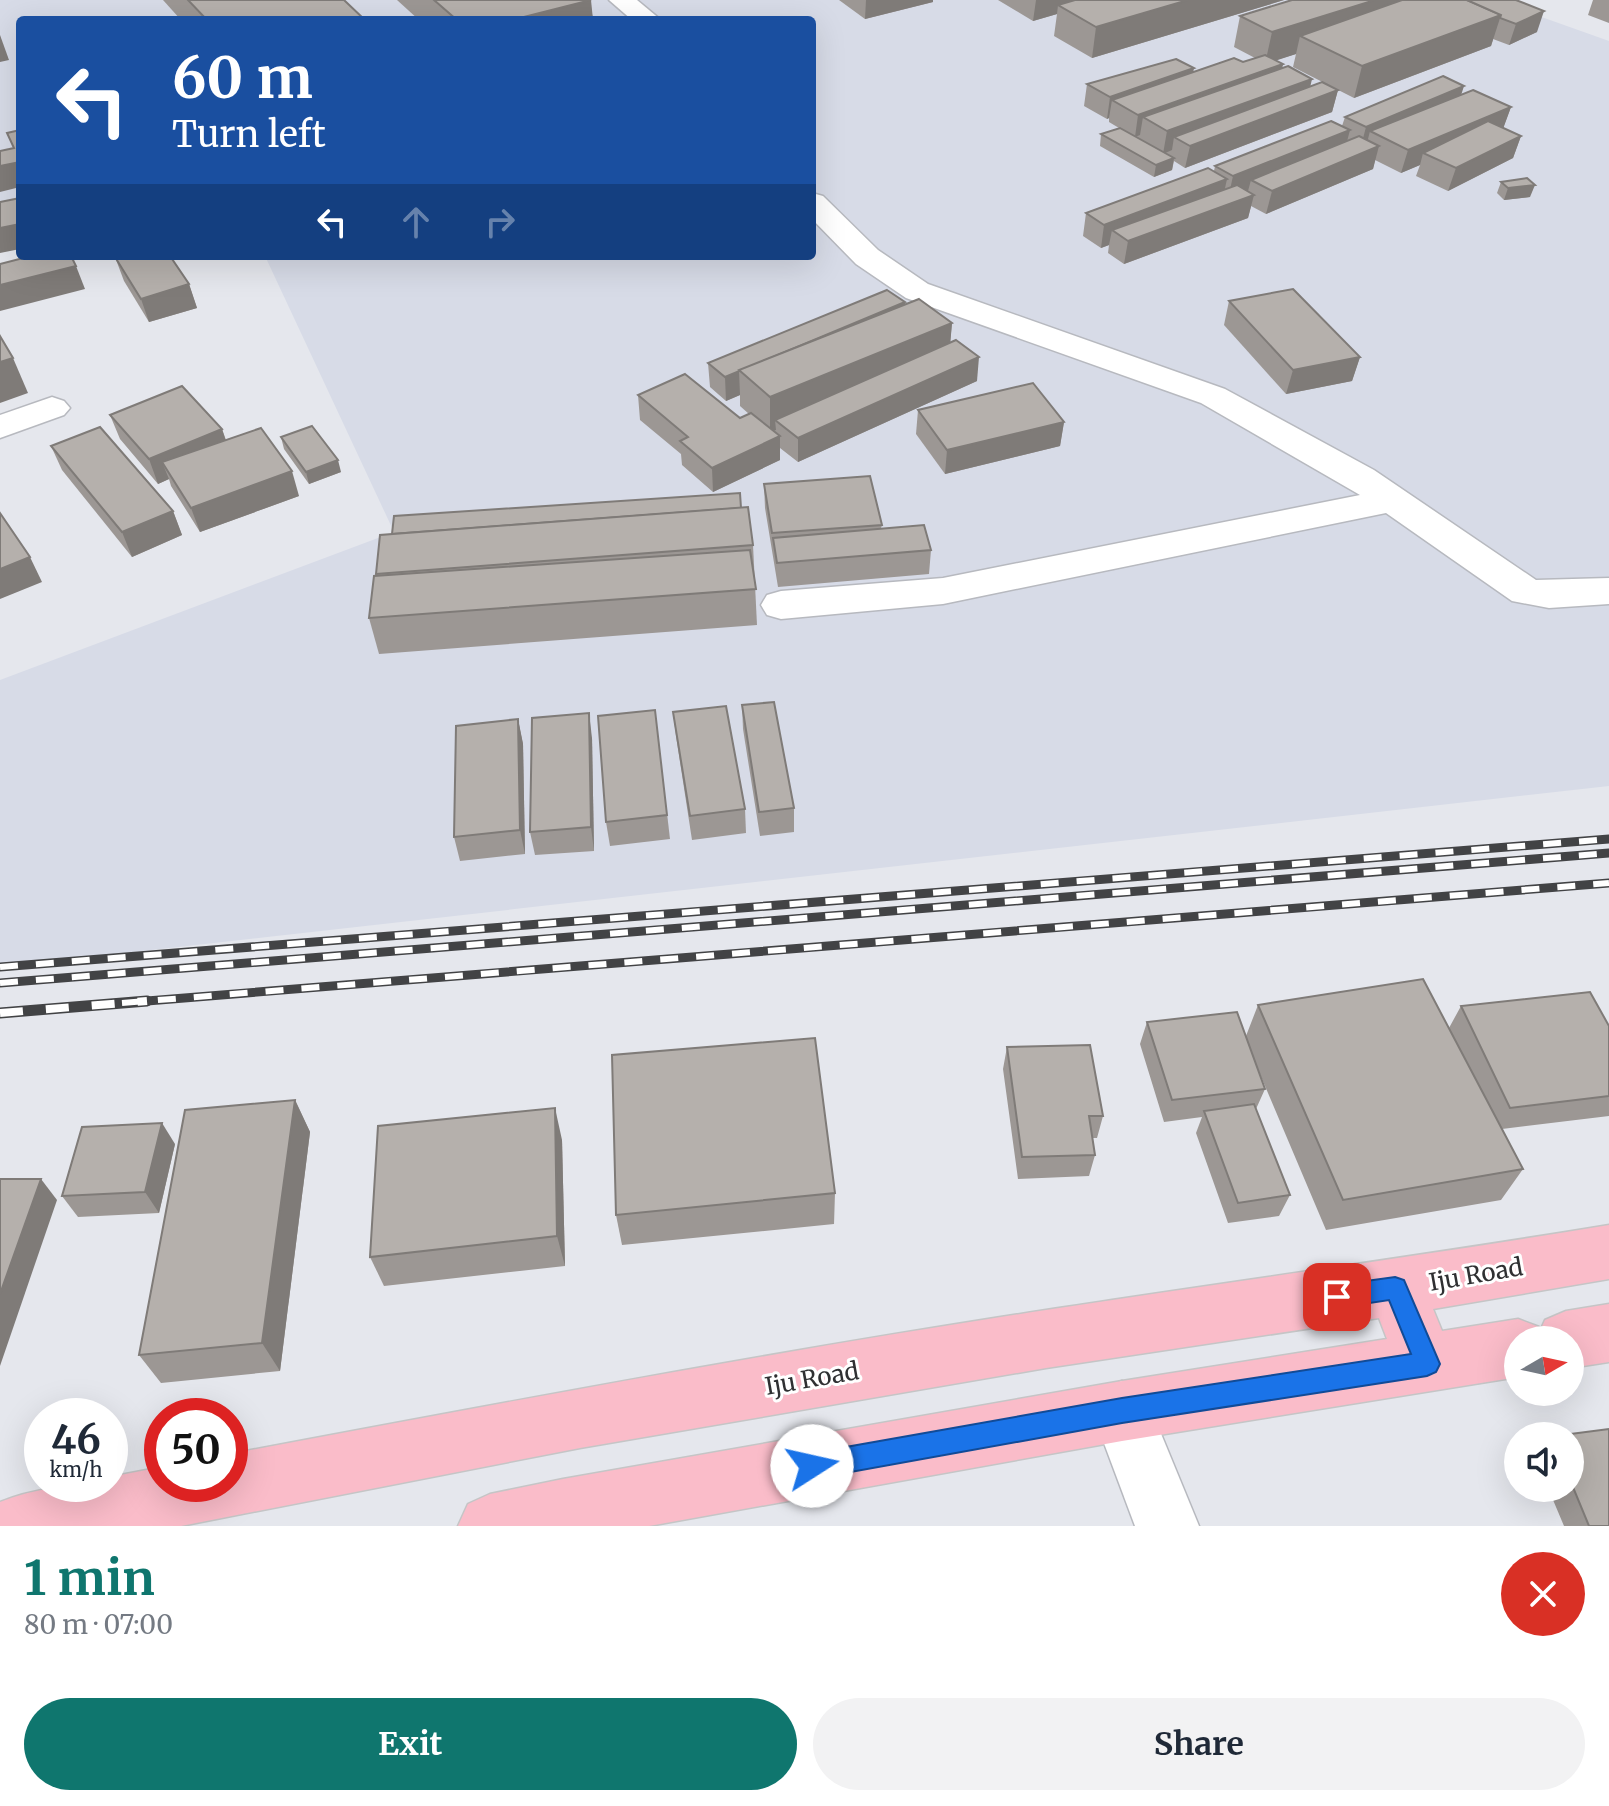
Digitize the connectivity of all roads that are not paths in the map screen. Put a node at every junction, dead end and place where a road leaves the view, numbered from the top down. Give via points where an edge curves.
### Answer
1 (621, 0) edge
2 (643, 16) edge
3 (816, 206) edge
4 (52, 408) dead end
5 (0, 427) edge
6 (1392, 500) junction
7 (1609, 591) edge
8 (781, 605) dead end
9 (1609, 1252) edge
10 (1395, 1288) junction
11 (1609, 1333) edge
12 (1584, 1337) edge
13 (1504, 1350) edge
14 (1427, 1364) junction
15 (1122, 1411) junction
16 (562, 1518) edge
17 (19, 1526) edge
18 (490, 1526) edge
19 (1167, 1526) edge

1 - 2 street
3 - 6 street via 867,257 917,291 1213,396
4 - 5 street
6 - 7 street via 1526,592
6 - 8 street via 943,591
9 - 10 main road, Iju Road
10 - 14 main road
10 - 17 main road, Iju Road via 1046,1339 580,1418
11 - 12 main road
13 - 14 main road
14 - 15 main road
15 - 16 main road
15 - 19 street
16 - 18 main road

